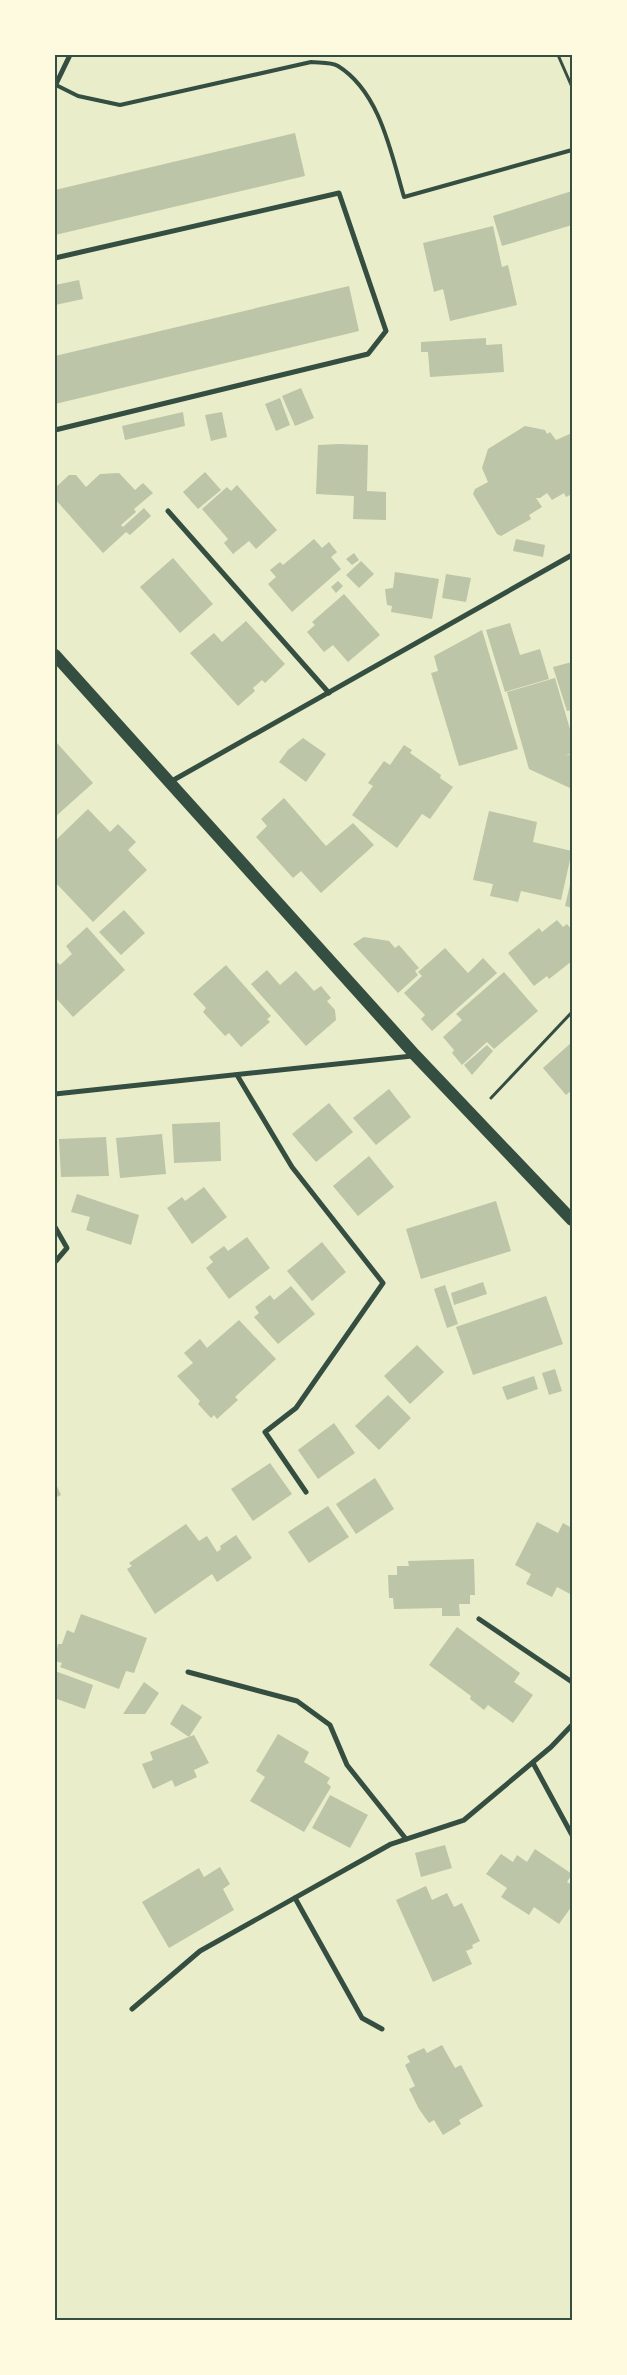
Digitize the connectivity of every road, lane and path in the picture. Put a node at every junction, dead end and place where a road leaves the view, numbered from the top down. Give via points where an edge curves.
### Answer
1 (70, 55) edge
2 (558, 55) edge
3 (56, 85) edge
4 (572, 87) edge
5 (572, 150) edge
6 (55, 258) edge
7 (55, 430) edge
8 (168, 512) dead end
9 (572, 555) edge
10 (55, 655) edge
11 (329, 693) junction
12 (169, 783) junction
13 (572, 1012) edge
14 (415, 1055) junction
15 (237, 1075) junction
16 (55, 1094) edge
17 (473, 1117) junction
18 (572, 1220) edge
19 (55, 1227) edge
20 (55, 1262) edge
21 (306, 1492) dead end
22 (479, 1620) dead end
23 (188, 1672) dead end
24 (572, 1682) edge
25 (572, 1725) edge
26 (532, 1763) junction
27 (572, 1835) edge
28 (406, 1839) junction
29 (295, 1898) junction
30 (132, 2009) dead end
31 (382, 2029) dead end

1 - 3 street
2 - 4 path
3 - 5 lane via 78,96 120,106 311,62 337,65 356,83 379,114 404,197
6 - 7 street via 339,193 386,331 368,354
8 - 11 street
9 - 11 street
10 - 12 main road
11 - 12 street
12 - 14 main road
13 - 17 path
14 - 15 street
14 - 17 main road
15 - 16 street
15 - 21 street via 292,1167 383,1283 296,1408 265,1432
17 - 18 main road
19 - 20 street via 67,1248
22 - 24 street
23 - 28 street via 298,1701 330,1725 347,1765
25 - 26 street
26 - 27 street
26 - 28 street via 464,1820
28 - 29 street via 391,1844
29 - 30 street via 200,1951
29 - 31 street via 362,2018

